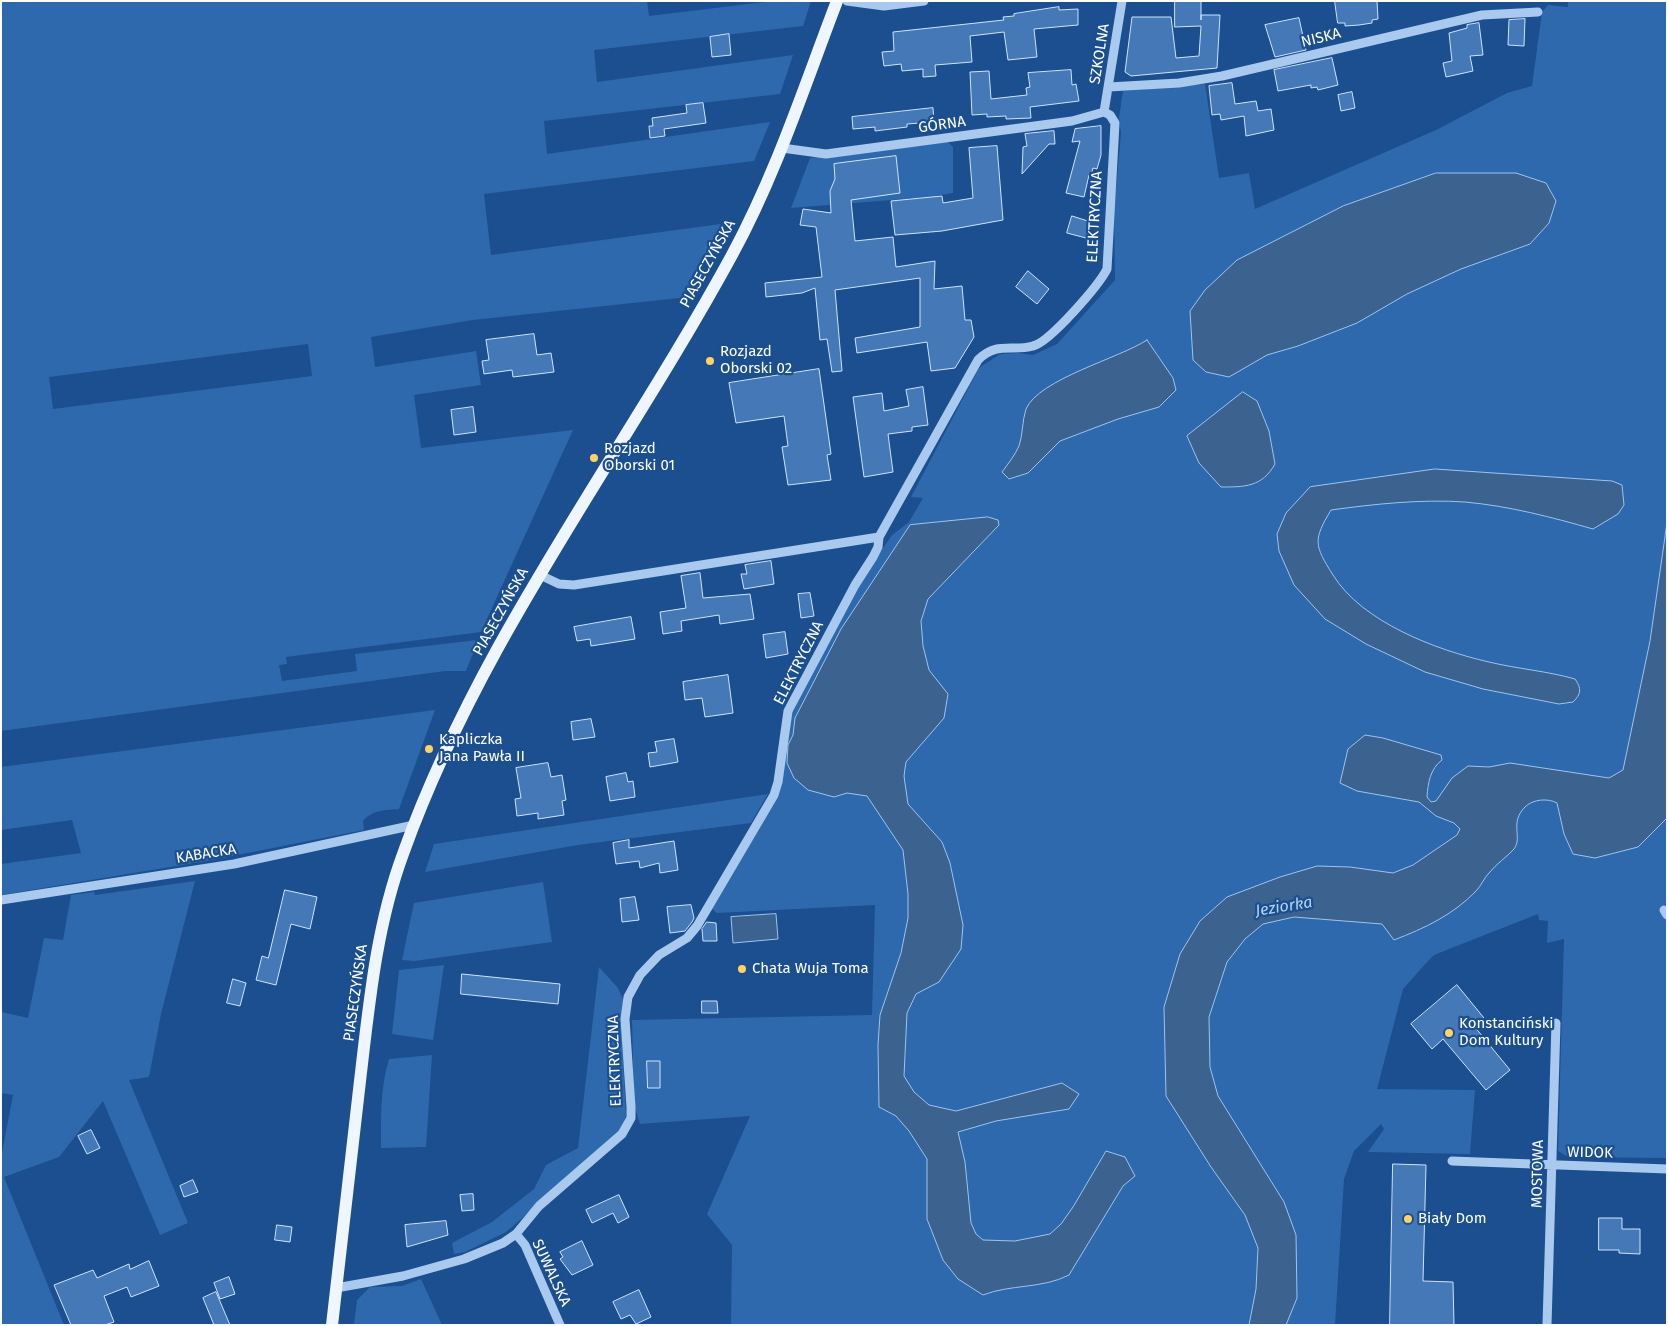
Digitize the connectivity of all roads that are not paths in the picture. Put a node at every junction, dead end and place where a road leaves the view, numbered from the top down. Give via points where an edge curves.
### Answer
1 (837, 1) edge
2 (847, 1) edge
3 (924, 1) edge
4 (1122, 1) edge
5 (1538, 12) dead end
6 (1109, 87) junction
7 (1104, 112) junction
8 (782, 148) junction
9 (879, 537) junction
10 (540, 575) junction
11 (414, 825) junction
12 (1, 900) edge
13 (1556, 1023) dead end
14 (1452, 1161) dead end
15 (1552, 1166) junction
16 (1667, 1169) edge
17 (516, 1234) junction
18 (336, 1288) junction
19 (332, 1325) edge
20 (560, 1325) edge
21 (1547, 1325) edge

1 - 8 main road, PIASECZYŃSKA
2 - 3 street via 884,6
4 - 6 street, SZKOLNA
5 - 6 street, NISKA via 1473,17 1222,76 1179,83
6 - 7 street, SZKOLNA
7 - 8 street, GÓRNA via 1072,121 826,154
7 - 9 street, ELEKTRYCZNA via 1115,123 1106,269 1101,281 1048,337 1032,346 1005,346 985,353 978,360
8 - 10 main road, PIASECZYŃSKA via 732,256
9 - 10 street via 574,585 559,584
9 - 17 street, ELEKTRYCZNA via 873,557 788,711 774,795 697,926 640,974 628,997 625,1019 631,1107 627,1126 588,1166 539,1206
10 - 11 main road, PIASECZYŃSKA via 473,695
11 - 12 street, KABACKA via 234,864
11 - 18 main road, PIASECZYŃSKA via 393,882 376,961
13 - 15 street, MOSTOWA
14 - 15 street, WIDOK
15 - 16 street, WIDOK
15 - 21 street, MOSTOWA
17 - 18 street, ELEKTRYCZNA via 464,1259 403,1276
17 - 20 street, SUWALSKA via 525,1245
18 - 19 main road, PIASECZYŃSKA

